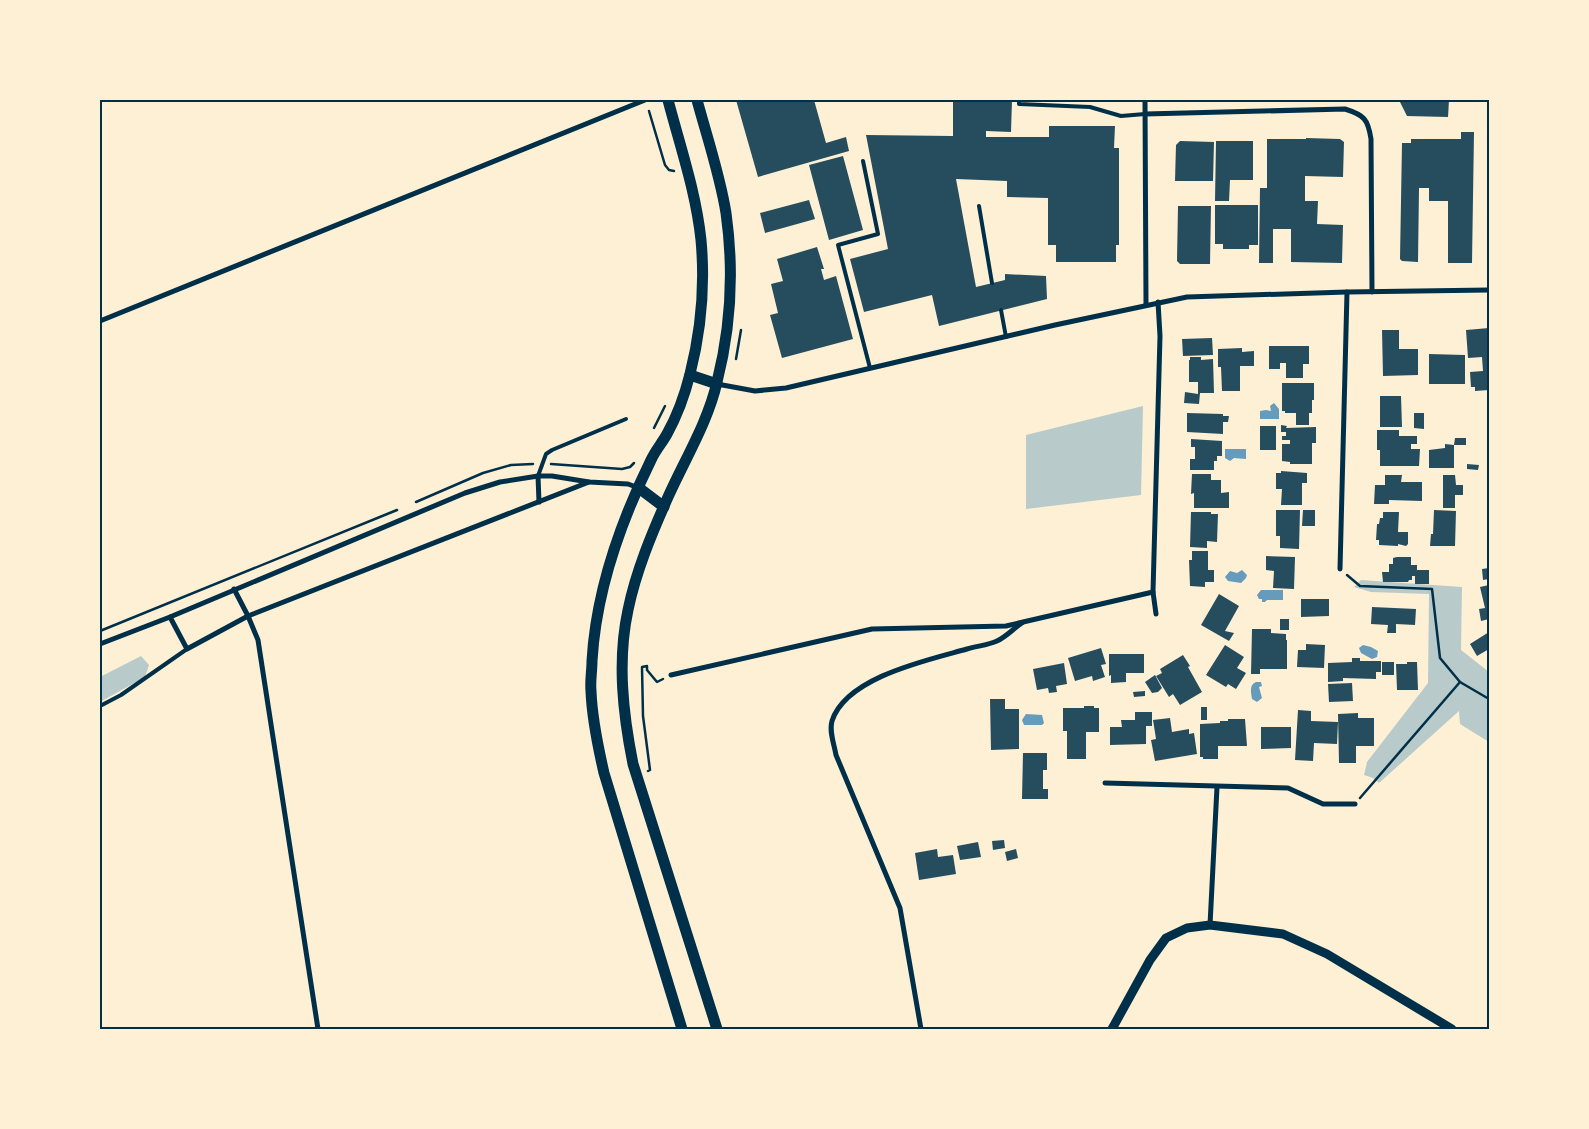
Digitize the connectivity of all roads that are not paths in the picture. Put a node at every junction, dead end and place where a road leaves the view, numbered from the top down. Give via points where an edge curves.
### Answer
1 (645, 100) edge
2 (668, 100) edge
3 (697, 100) edge
4 (1019, 100) edge
5 (1145, 100) edge
6 (1145, 114) junction
7 (863, 161) dead end
8 (979, 206) dead end
9 (992, 283) dead end
10 (1489, 290) edge
11 (1347, 292) junction
12 (1372, 292) junction
13 (1158, 302) junction
14 (1146, 305) junction
15 (1001, 310) dead end
16 (100, 321) edge
17 (1006, 337) junction
18 (870, 368) junction
19 (690, 375) junction
20 (717, 384) junction
21 (626, 419) dead end
22 (538, 476) junction
23 (589, 482) junction
24 (639, 488) junction
25 (539, 502) junction
26 (664, 507) junction
27 (1340, 569) road end
28 (234, 589) junction
29 (1153, 592) junction
30 (1156, 614) dead end
31 (248, 616) junction
32 (170, 617) junction
33 (1022, 623) junction
34 (100, 644) edge
35 (187, 649) junction
36 (671, 675) road end
37 (100, 706) edge
38 (1105, 783) dead end
39 (1217, 787) junction
40 (1355, 804) road end
41 (1210, 925) junction
42 (318, 1029) edge
43 (682, 1029) edge
44 (717, 1029) edge
45 (922, 1029) edge
46 (1112, 1029) edge
47 (1452, 1029) edge

1 - 16 street
2 - 19 main road via 695,206 700,239 702,303
3 - 20 main road via 725,212 730,262 729,320
4 - 6 lane via 1019,104 1090,107 1121,116
5 - 6 street
6 - 12 street via 1345,109 1358,113 1368,122 1371,139
6 - 14 street
7 - 18 lane via 878,234 838,245
8 - 9 lane
10 - 12 street
11 - 12 street
11 - 13 street via 1186,297
11 - 27 street
13 - 14 street
13 - 29 street via 1160,336
14 - 17 street
15 - 17 lane
17 - 18 street
18 - 20 street via 769,391 747,391
19 - 20 main road
19 - 24 main road via 668,433
20 - 26 main road
21 - 22 lane via 552,450 546,454
22 - 23 street
22 - 25 street
22 - 28 street via 500,482 465,493
23 - 24 street via 628,484
23 - 25 street
24 - 26 main road
24 - 43 main road via 610,559 598,604 590,691 604,773
25 - 31 street
26 - 44 main road via 638,568 628,611 622,684 626,732 633,764
28 - 31 street
28 - 32 street
29 - 30 street
29 - 33 street
31 - 35 street
31 - 42 street via 258,640 266,683
32 - 34 street
32 - 35 street
33 - 36 street via 872,629
33 - 45 street via 997,641 879,677 859,688 841,704 832,721 831,734 836,755 900,908
35 - 37 lane
38 - 39 street
39 - 40 street via 1288,788 1323,804
39 - 41 street
41 - 46 street via 1187,928 1166,938 1150,960
41 - 47 street via 1284,934 1326,954

